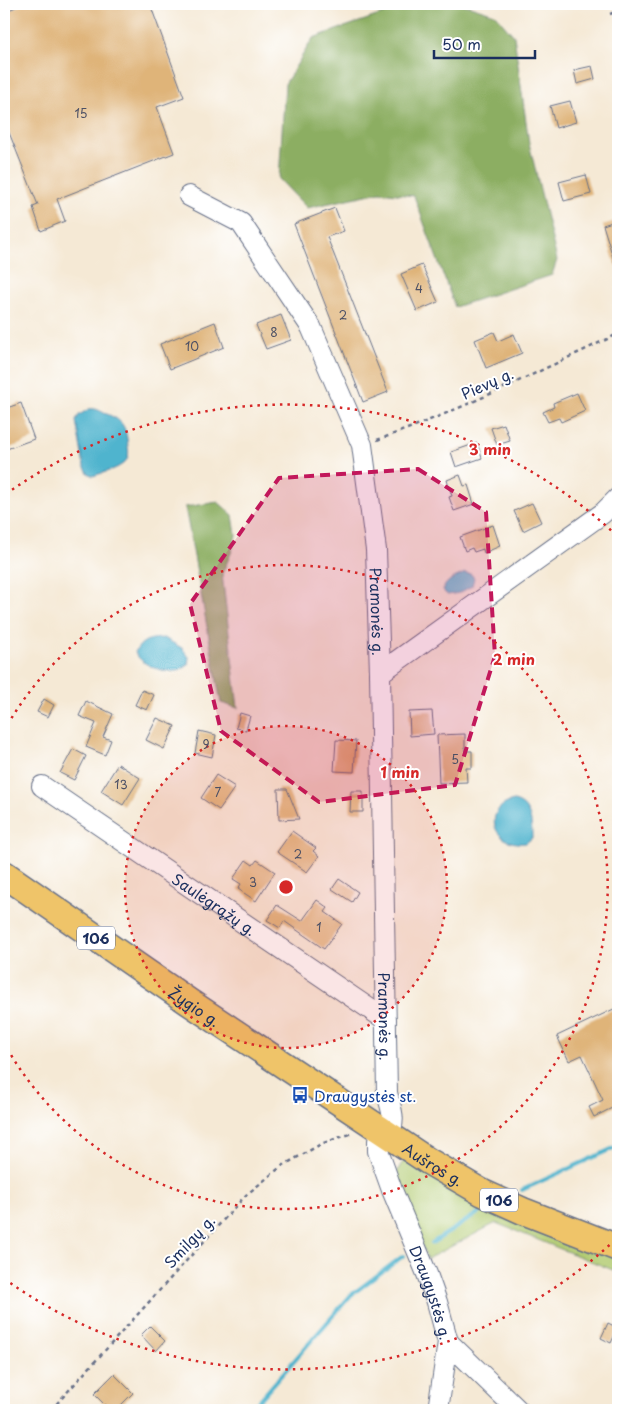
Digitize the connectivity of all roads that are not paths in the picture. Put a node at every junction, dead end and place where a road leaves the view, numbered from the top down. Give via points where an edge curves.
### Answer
1 (189, 196) dead end
2 (618, 498) edge
3 (380, 673) junction
4 (42, 786) dead end
5 (4, 874) edge
6 (386, 1020) junction
7 (386, 1134) junction
8 (388, 1178) joint
9 (618, 1248) edge
10 (448, 1342) junction
11 (438, 1410) edge
12 (518, 1410) edge

1 - 3 street, Pramonės g. via 241,222 312,327 362,445 376,550
2 - 3 street via 603,513
3 - 6 street, Pramonės g.
4 - 6 street, Saulėgrąžų g.
5 - 7 main road, Žygio g. / 106
6 - 7 street, Pramonės g. via 387,1093 393,1118 393,1127
7 - 8 street, Pramonės g. via 391,1167
7 - 9 main road, Aušros g. / 106 via 483,1193
8 - 10 street, Draugystės g. via 427,1274
10 - 11 street, Draugystės g.
10 - 12 street

